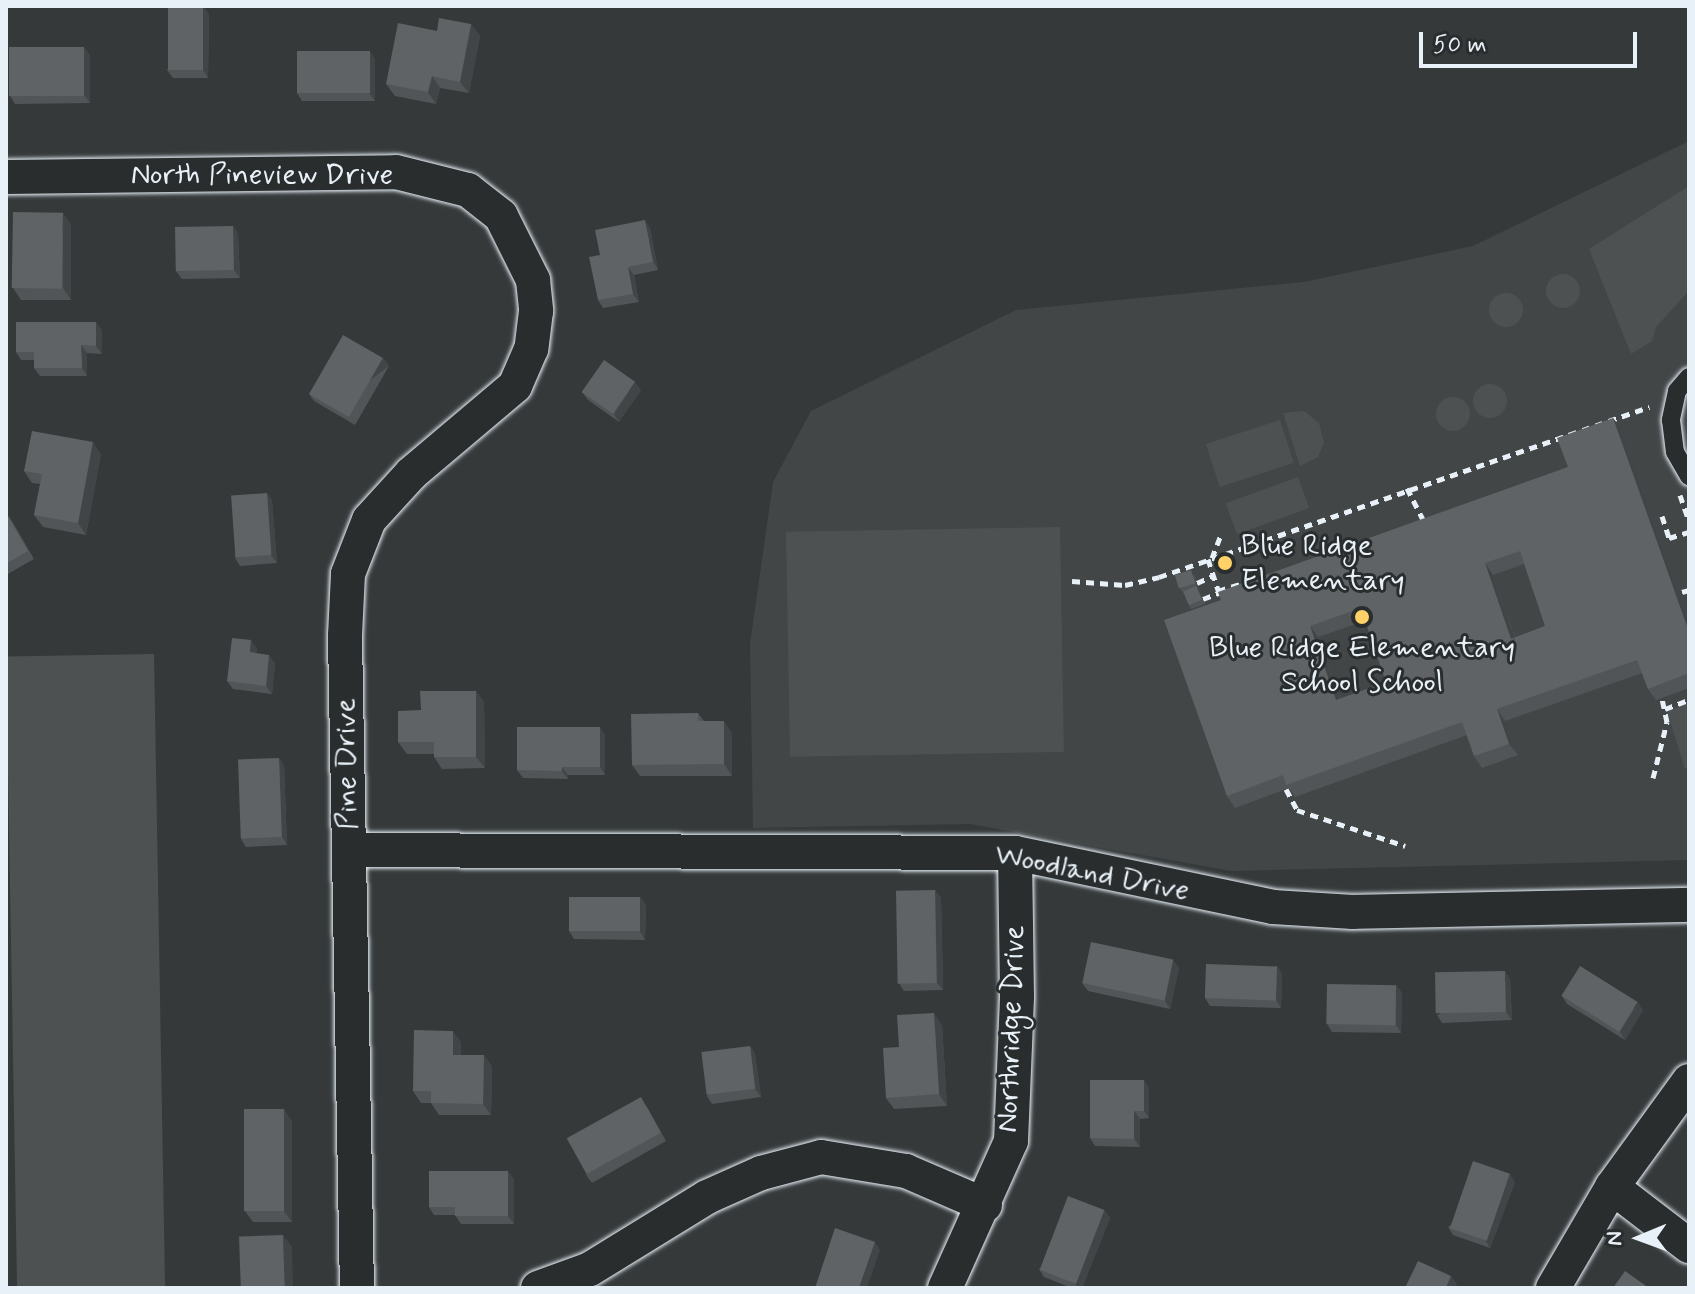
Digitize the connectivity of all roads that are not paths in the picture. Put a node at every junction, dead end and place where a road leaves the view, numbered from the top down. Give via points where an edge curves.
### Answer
1 (6, 177) edge
2 (536, 311) joint
3 (1689, 377) edge
4 (1689, 476) edge
5 (349, 850) junction
6 (1015, 853) junction
7 (1689, 905) edge
8 (1689, 1081) edge
9 (1612, 1187) junction
10 (985, 1205) junction
11 (1689, 1246) edge
12 (357, 1288) edge
13 (538, 1288) edge
14 (945, 1288) edge
15 (1553, 1288) edge

1 - 2 street, North Pineview Drive via 396,172 468,190 501,216 523,251
2 - 5 street, Pine Drive via 531,349 515,386 411,474 369,520 348,574
3 - 4 lane via 1677,391 1671,420 1675,452
5 - 6 street, Woodland Drive
5 - 12 street, Pine Drive
6 - 7 street, Woodland Drive via 1273,907 1353,912
6 - 10 street, Northridge Drive via 1011,1141
8 - 9 street
9 - 11 street
9 - 15 street
10 - 13 street via 906,1171 821,1157 761,1173 707,1197 590,1269
10 - 14 street, Northridge Drive

